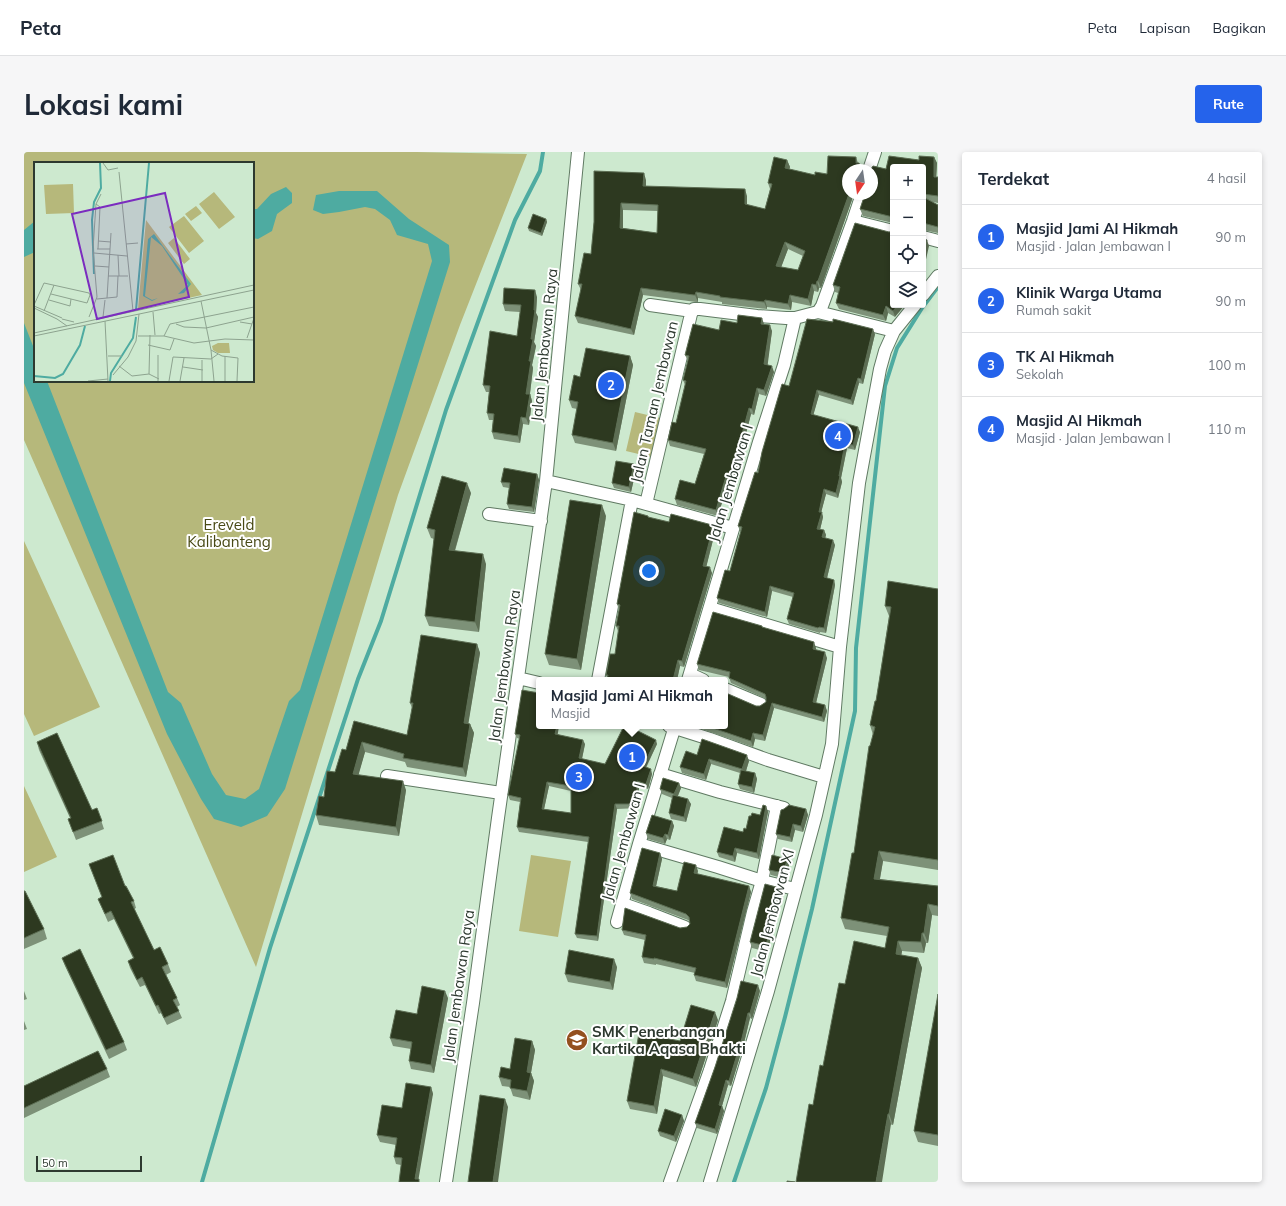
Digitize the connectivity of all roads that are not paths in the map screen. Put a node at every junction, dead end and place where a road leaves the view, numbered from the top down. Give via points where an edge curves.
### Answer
1 (578, 152) edge
2 (875, 152) edge
3 (871, 164) edge
4 (860, 200) edge
5 (853, 221) junction
6 (890, 230) edge
7 (926, 239) edge
8 (938, 241) edge
9 (938, 276) edge
10 (926, 291) edge
11 (650, 305) dead end
12 (913, 308) edge
13 (693, 310) junction
14 (818, 312) junction
15 (795, 318) junction
16 (894, 331) junction
17 (546, 481) junction
18 (632, 500) junction
19 (646, 504) junction
20 (489, 514) dead end
21 (541, 521) junction
22 (733, 528) junction
23 (710, 608) junction
24 (840, 647) junction
25 (599, 677) edge
26 (689, 677) edge
27 (518, 678) junction
28 (536, 682) edge
29 (728, 690) edge
30 (761, 704) edge
31 (672, 729) edge
32 (679, 729) edge
33 (660, 774) junction
34 (387, 776) dead end
35 (824, 777) junction
36 (501, 793) junction
37 (639, 844) junction
38 (762, 881) junction
39 (795, 889) junction
40 (623, 904) junction
41 (617, 922) dead end
42 (685, 928) edge
43 (446, 1182) edge
44 (670, 1182) edge
45 (710, 1182) edge

1 - 17 street, Jalan Jembawan Raya
2 - 3 street
4 - 5 street
5 - 6 street
5 - 14 street
7 - 8 street
9 - 10 street
11 - 13 street
12 - 16 street
13 - 15 street
13 - 19 street, Jalan Taman Jembawan
14 - 15 street
14 - 16 street
15 - 22 street, Jalan Jembawan I via 784,365
16 - 24 street via 880,369 859,483
17 - 18 street
17 - 21 street, Jalan Jembawan Raya
18 - 19 street
18 - 25 street, Jalan Taman Jembawan
19 - 22 street
20 - 21 street
21 - 27 street, Jalan Jembawan Raya
22 - 23 street, Jalan Jembawan I
23 - 24 street
23 - 26 street, Jalan Jembawan I
24 - 35 street, Jalan Jembawan XI via 832,744
27 - 28 street
27 - 36 street, Jalan Jembawan Raya
29 - 30 street
31 - 33 street, Jalan Jembawan I
32 - 35 street
33 - 37 street, Jalan Jembawan I
33 - 38 street via 780,807
34 - 36 street
35 - 39 street, Jalan Jembawan XI
36 - 43 street, Jalan Jembawan Raya
37 - 38 street
37 - 40 street, Jalan Jembawan I
38 - 39 street
38 - 44 street via 732,1001
39 - 45 street, Jalan Jembawan XI via 768,991
40 - 41 street, Jalan Jembawan I
40 - 42 street

